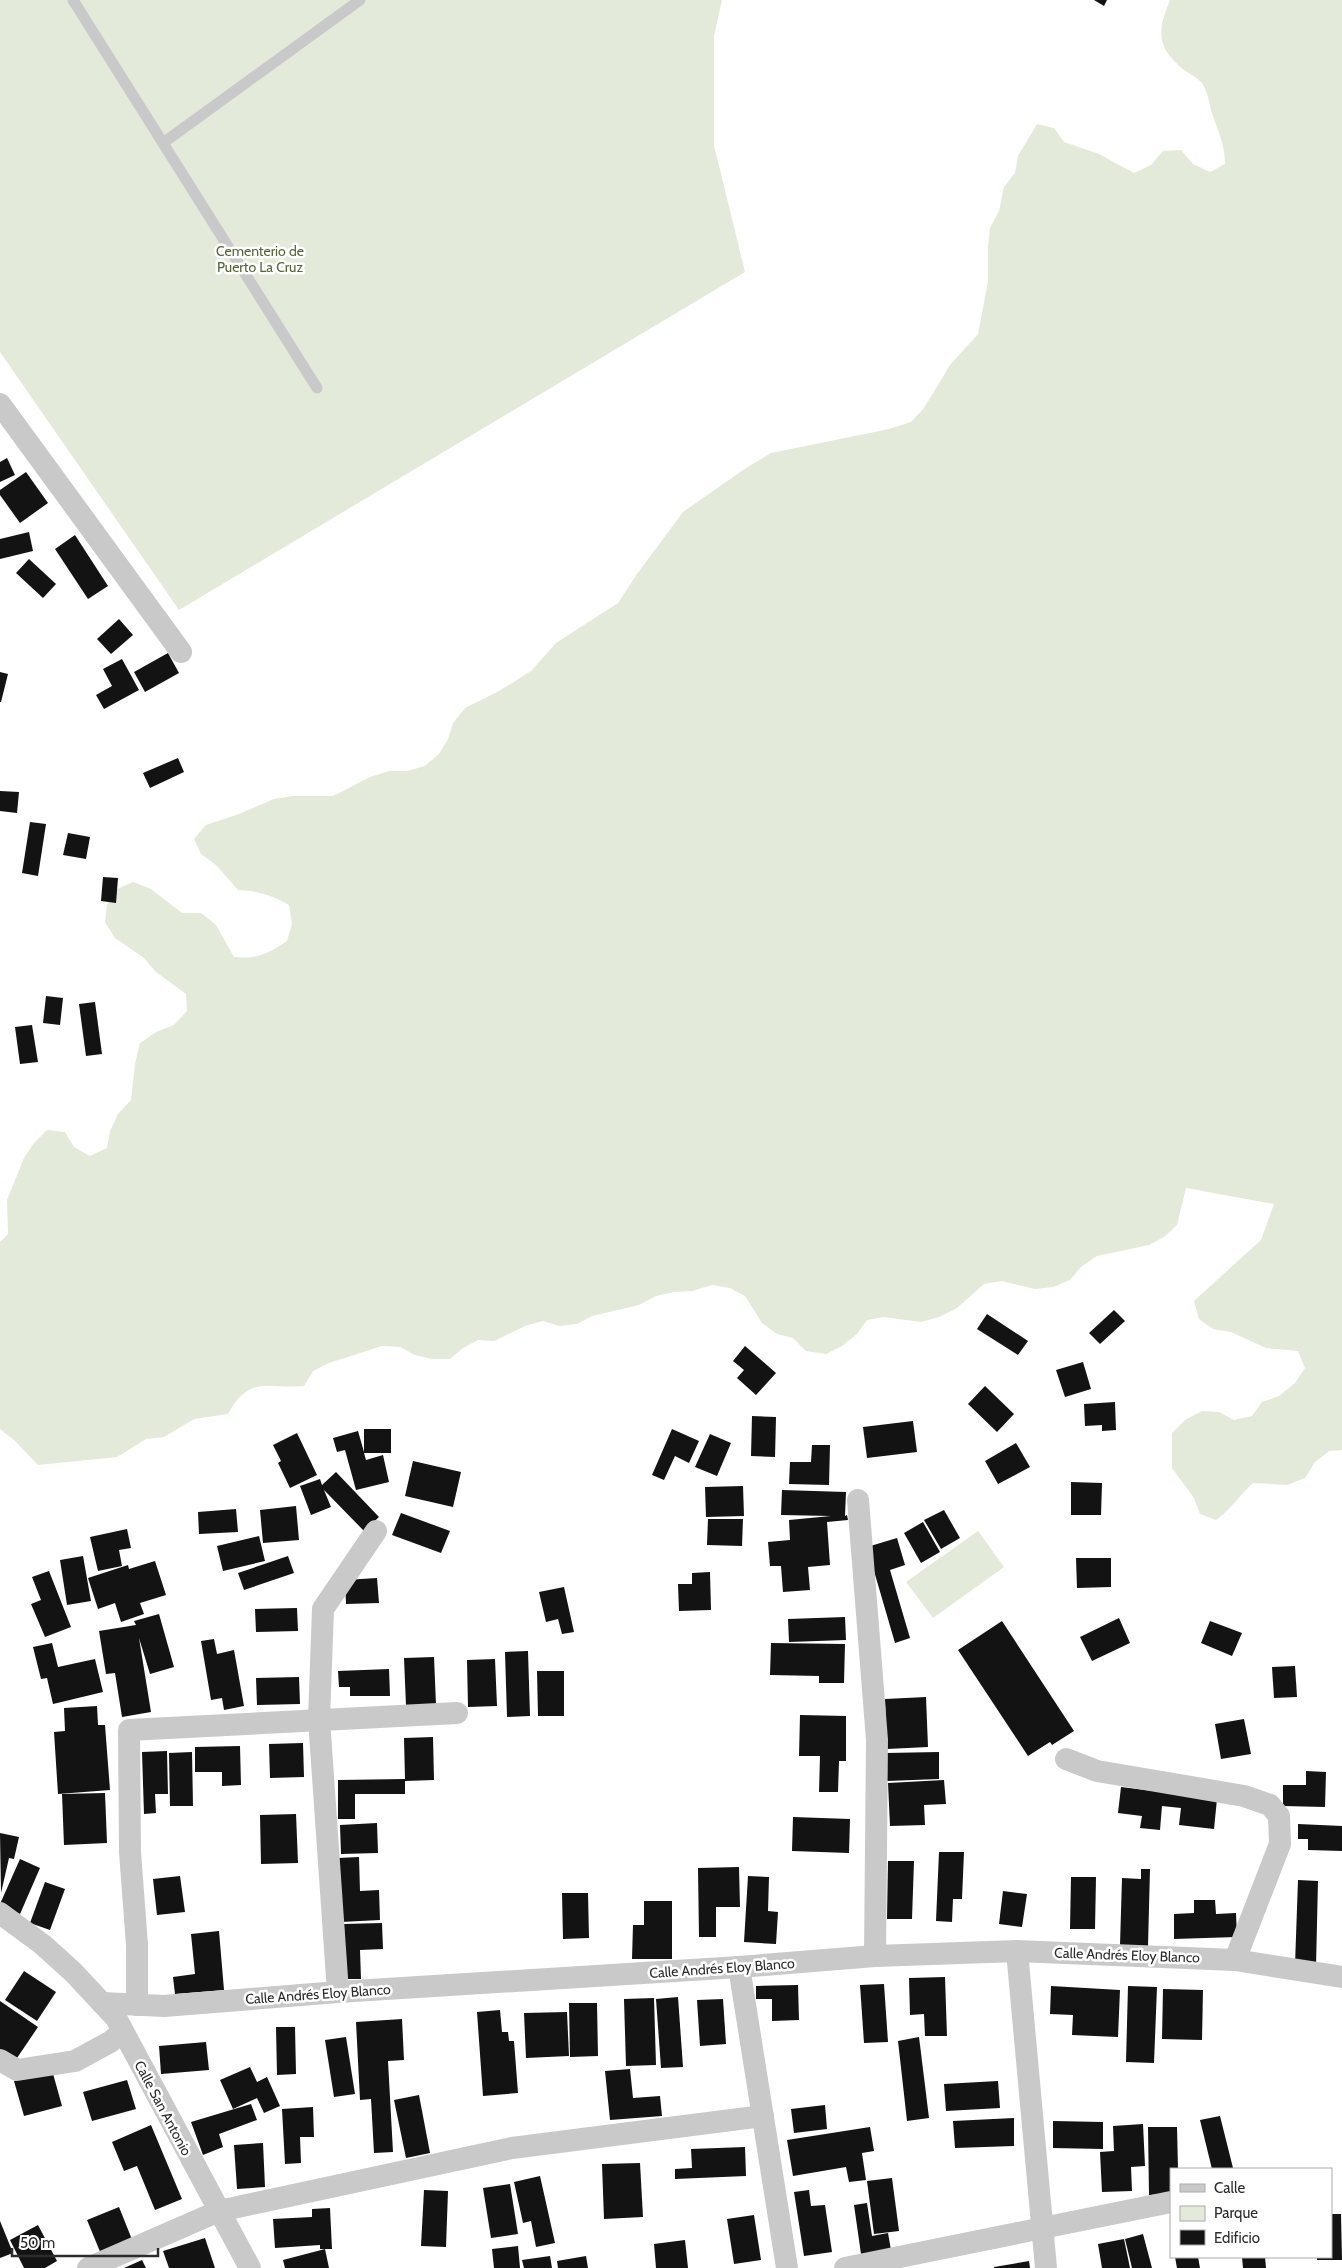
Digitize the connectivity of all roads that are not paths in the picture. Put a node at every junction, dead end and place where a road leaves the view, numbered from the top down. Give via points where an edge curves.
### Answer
1 (73, 0) edge
2 (360, 0) edge
3 (163, 143) junction
4 (317, 388) dead end
5 (0, 404) edge
6 (181, 652) dead end
7 (858, 1500) dead end
8 (376, 1531) dead end
9 (456, 1713) dead end
10 (319, 1719) junction
11 (1066, 1759) dead end
12 (0, 1913) edge
13 (1017, 1951) junction
14 (875, 1956) junction
15 (1235, 1960) junction
16 (739, 1967) junction
17 (1342, 1978) edge
18 (338, 1992) junction
19 (102, 2003) junction
20 (138, 2005) junction
21 (123, 2032) junction
22 (0, 2060) edge
23 (763, 2116) junction
24 (1170, 2202) edge
25 (218, 2211) junction
26 (1043, 2227) junction
27 (88, 2268) edge
28 (250, 2268) edge
29 (787, 2268) edge
30 (845, 2268) edge
31 (1046, 2268) edge

1 - 3 lane
2 - 3 lane
3 - 4 lane
5 - 6 street
7 - 14 street via 877,1740
8 - 10 street via 323,1609
9 - 10 street
10 - 18 street
10 - 20 street via 128,1730
11 - 15 street via 1097,1771 1244,1796 1270,1805 1279,1816 1280,1844
12 - 19 street, Calle San Antonio via 42,1944
13 - 14 street, Calle Andrés Eloy Blanco
13 - 15 street, Calle Andrés Eloy Blanco
13 - 26 street
14 - 16 street, Calle Andrés Eloy Blanco
15 - 17 street, Calle Andrés Eloy Blanco
16 - 18 street, Calle Andrés Eloy Blanco
16 - 23 street
18 - 20 street, Calle Andrés Eloy Blanco via 164,2006
19 - 20 street, Calle Andrés Eloy Blanco
19 - 21 street, Calle San Antonio via 116,2018
21 - 22 street via 75,2061 17,2070
21 - 25 street, Calle San Antonio
23 - 25 street via 512,2148
23 - 29 street
24 - 26 street
25 - 27 street
25 - 28 street, Calle San Antonio
26 - 30 street
26 - 31 street

